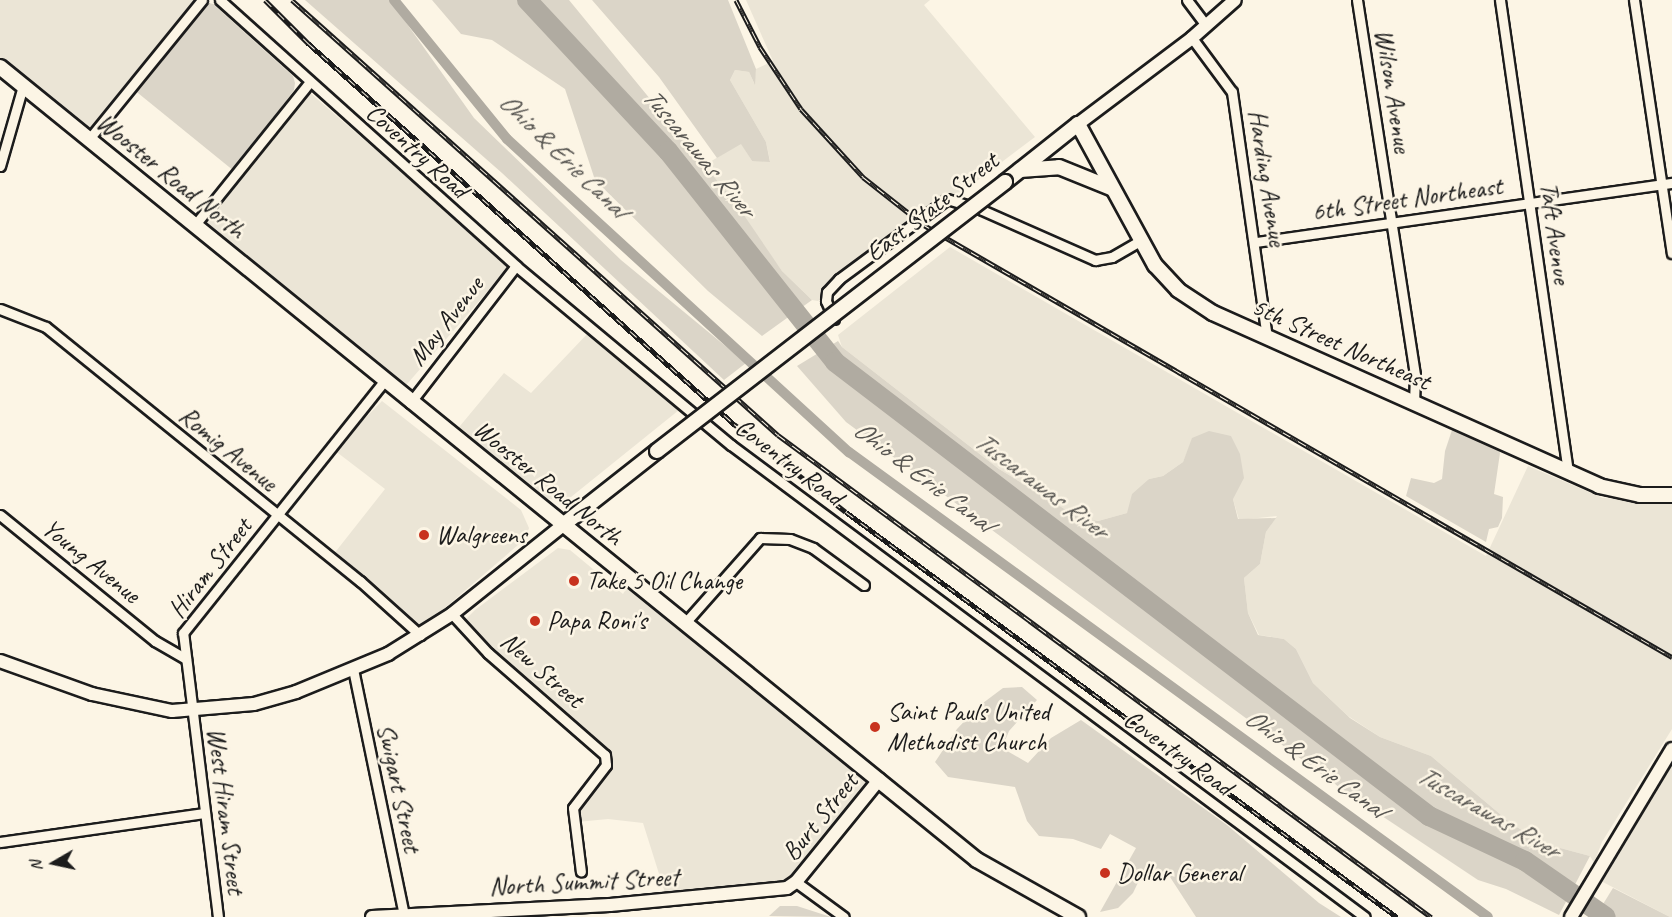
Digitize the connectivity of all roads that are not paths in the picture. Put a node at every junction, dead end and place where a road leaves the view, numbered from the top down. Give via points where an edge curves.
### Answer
1 (202, 0) edge
2 (219, 0) edge
3 (1187, 0) edge
4 (1235, 0) edge
5 (1357, 0) edge
6 (1500, 0) edge
7 (1634, 0) edge
8 (1205, 24) junction
9 (1192, 38) junction
10 (0, 67) edge
11 (309, 83) junction
12 (24, 86) junction
13 (1078, 124) junction
14 (89, 140) junction
15 (0, 166) edge
16 (1018, 170) junction
17 (1672, 183) edge
18 (1662, 184) junction
19 (1111, 188) junction
20 (1530, 203) junction
21 (1392, 222) junction
22 (194, 226) junction
23 (1140, 241) junction
24 (1256, 242) junction
25 (1672, 253) edge
26 (516, 266) junction
27 (0, 309) edge
28 (835, 320) dead end
29 (1267, 338) junction
30 (384, 381) junction
31 (410, 403) junction
32 (1414, 403) junction
33 (1568, 472) junction
34 (1672, 495) edge
35 (0, 515) edge
36 (277, 516) junction
37 (562, 525) junction
38 (864, 585) dead end
39 (452, 614) junction
40 (684, 624) junction
41 (420, 635) junction
42 (186, 659) junction
43 (0, 660) edge
44 (353, 669) junction
45 (193, 711) junction
46 (1672, 749) edge
47 (879, 780) junction
48 (205, 813) junction
49 (0, 842) edge
50 (581, 872) dead end
51 (796, 882) junction
52 (505, 913) edge
53 (404, 915) junction
54 (218, 917) edge
55 (372, 917) edge
56 (844, 917) edge
57 (1078, 917) edge
58 (1365, 917) edge
59 (1571, 917) edge

1 - 14 street
2 - 11 street, Coventry Road
3 - 8 street
4 - 8 street, East State Street
5 - 21 street, Wilson Avenue
6 - 20 street, Taft Avenue
7 - 18 street
8 - 9 street, East State Street
9 - 13 street, East State Street
9 - 24 street, Harding Avenue via 1232,92
10 - 12 main road, Wooster Road North
11 - 22 street
11 - 26 street, Coventry Road
12 - 14 main road, Wooster Road North
12 - 15 street
13 - 16 main road, East State Street
13 - 19 main road, 5th Street Northeast
14 - 22 main road, Wooster Road North
16 - 19 main road via 1059,167
16 - 37 main road, East State Street, bridge
17 - 18 street, 6th Street Northeast
18 - 20 street, 6th Street Northeast
18 - 25 street
19 - 23 main road, 5th Street Northeast
20 - 21 street, 6th Street Northeast
20 - 33 street, Taft Avenue
21 - 24 street, 6th Street Northeast
21 - 32 street, Wilson Avenue via 1415,375
22 - 30 main road, Wooster Road North
23 - 28 street via 1112,257 1095,260 982,210 946,200 839,279 827,292 826,301
23 - 29 main road, 5th Street Northeast via 1155,265 1186,296
24 - 29 street, Harding Avenue
26 - 31 street, May Avenue
26 - 58 street, Coventry Road via 730,444
27 - 36 street, Romig Avenue via 46,327
29 - 32 main road, 5th Street Northeast
30 - 31 main road, Wooster Road North
30 - 36 street, Hiram Street
31 - 37 main road, Wooster Road North
32 - 33 main road, 5th Street Northeast
33 - 34 main road, 5th Street Northeast via 1620,492
35 - 42 street, Young Avenue via 155,641
36 - 41 street, Romig Avenue
36 - 42 street, Hiram Street via 183,633
37 - 39 street
37 - 40 main road, Wooster Road North
38 - 40 street via 813,548 790,539 760,538
39 - 41 street
39 - 50 street, New Street via 488,653 605,755 606,765 573,808
40 - 47 main road, Wooster Road North
41 - 44 street
42 - 45 street, Hiram Street
43 - 45 street via 122,702
44 - 45 street via 254,704
44 - 53 street, Swigart Street
45 - 48 street, West Hiram Street
46 - 59 street
47 - 51 street, Burt Street
47 - 57 main road, Wooster Road North via 994,873
48 - 49 street
48 - 54 street, West Hiram Street
51 - 52 street, North Summit Street via 776,890
51 - 56 street
52 - 53 street, North Summit Street
53 - 55 street, North Summit Street

